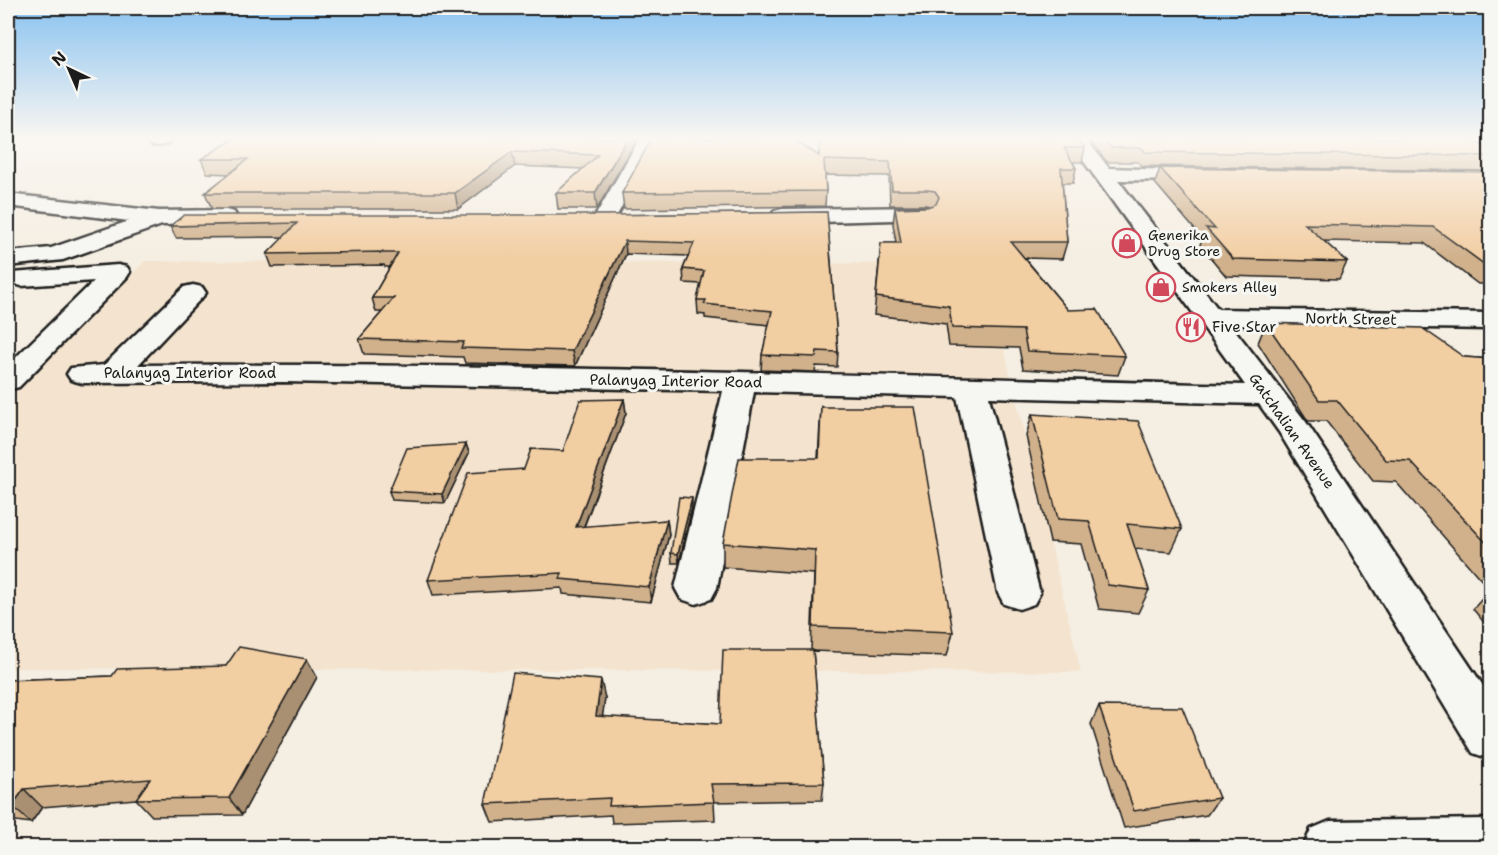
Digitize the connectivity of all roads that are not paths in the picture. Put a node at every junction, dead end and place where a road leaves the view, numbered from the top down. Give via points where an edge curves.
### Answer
1 (622, 178) edge
2 (1107, 178) edge
3 (16, 201) dead end
4 (924, 214) edge
5 (759, 216) edge
6 (241, 217) edge
7 (159, 218) junction
8 (629, 218) edge
9 (8, 260) edge
10 (8, 279) edge
11 (193, 293) dead end
12 (1211, 317) junction
13 (1491, 321) edge
14 (21, 356) edge
15 (113, 373) junction
16 (82, 374) dead end
17 (8, 381) edge
18 (741, 382) junction
19 (971, 388) junction
20 (1269, 395) junction
21 (696, 588) dead end
22 (1019, 593) dead end
23 (1491, 737) edge
24 (1491, 846) edge
25 (1330, 848) edge

1 - 8 street via 595,218
2 - 12 street, Gatchalian Avenue
3 - 7 street
4 - 5 street
6 - 7 street
7 - 9 street via 54,255
10 - 14 street via 118,272
11 - 15 street
12 - 13 street, North Street
12 - 20 street, Gatchalian Avenue
14 - 17 street
15 - 16 street, Palanyag Interior Road
15 - 18 street, Palanyag Interior Road
18 - 19 street, Palanyag Interior Road
18 - 21 street
19 - 20 street, Palanyag Interior Road
19 - 22 street
20 - 23 street, Gatchalian Avenue
24 - 25 street

